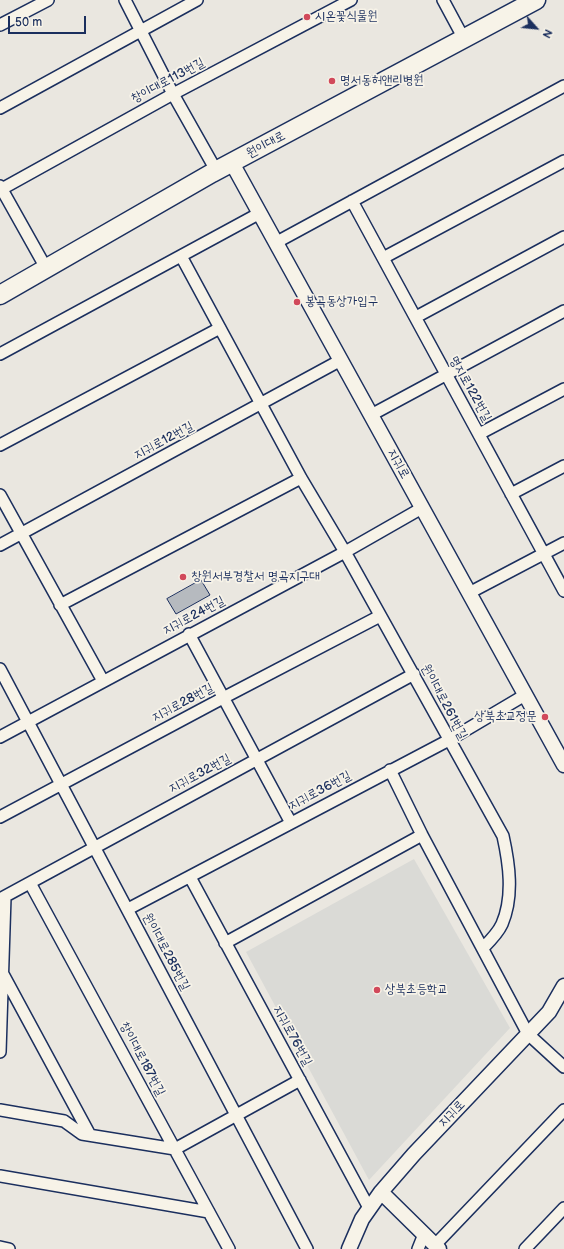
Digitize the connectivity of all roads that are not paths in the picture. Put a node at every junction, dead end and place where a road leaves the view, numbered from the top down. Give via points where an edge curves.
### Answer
1 (48, 0) edge
2 (125, 0) edge
3 (197, 0) edge
4 (350, 0) edge
5 (443, 0) edge
6 (536, 0) edge
7 (0, 25) edge
8 (140, 31) junction
9 (464, 39) junction
10 (564, 86) edge
11 (173, 94) junction
12 (0, 108) edge
13 (564, 161) edge
14 (232, 163) junction
15 (217, 172) junction
16 (1, 188) edge
17 (352, 201) junction
18 (260, 213) junction
19 (564, 237) edge
20 (277, 242) junction
21 (181, 256) junction
22 (384, 258) junction
23 (46, 268) junction
24 (0, 294) edge
25 (564, 311) edge
26 (416, 317) junction
27 (220, 328) junction
28 (0, 354) edge
29 (341, 360) junction
30 (446, 375) junction
31 (564, 389) edge
32 (261, 405) junction
33 (371, 415) junction
34 (479, 434) junction
35 (0, 445) edge
36 (564, 466) edge
37 (301, 478) junction
38 (512, 494) junction
39 (0, 495) edge
40 (422, 508) junction
41 (21, 534) junction
42 (564, 543) edge
43 (0, 544) edge
44 (345, 552) junction
45 (544, 554) junction
46 (564, 591) edge
47 (469, 593) junction
48 (60, 604) junction
49 (380, 616) junction
50 (189, 634) junction
51 (0, 669) edge
52 (414, 674) junction
53 (102, 681) junction
54 (525, 695) junction
55 (223, 698) junction
56 (28, 721) junction
57 (0, 737) edge
58 (448, 740) junction
59 (256, 760) junction
60 (564, 765) edge
61 (390, 770) junction
62 (62, 784) junction
63 (0, 817) edge
64 (291, 823) junction
65 (422, 835) junction
66 (95, 847) junction
67 (190, 878) junction
68 (30, 883) junction
69 (3, 898) edge
70 (128, 909) junction
71 (225, 943) junction
72 (484, 948) junction
73 (2, 974) junction
74 (564, 986) edge
75 (528, 1034) junction
76 (0, 1052) edge
77 (564, 1067) edge
78 (300, 1080) junction
79 (0, 1110) edge
80 (564, 1110) edge
81 (236, 1114) junction
82 (90, 1135) junction
83 (175, 1149) junction
84 (0, 1176) edge
85 (381, 1192) junction
86 (369, 1208) junction
87 (564, 1208) edge
88 (209, 1212) junction
89 (424, 1234) junction
90 (0, 1247) edge
91 (437, 1247) edge
92 (9, 1249) edge
93 (229, 1249) edge
94 (307, 1249) edge
95 (349, 1249) edge
96 (418, 1249) edge
97 (525, 1249) edge

1 - 7 street
2 - 8 street
3 - 8 street
4 - 11 street, 창이대로113번길
5 - 9 street
6 - 9 main road, 원이대로
8 - 11 street
8 - 12 street
9 - 14 main road, 원이대로
10 - 17 street
11 - 15 street
11 - 16 street, 창이대로113번길
13 - 22 street
14 - 15 main road, 원이대로
14 - 18 street, 지귀로
15 - 23 main road, 원이대로
16 - 23 street
17 - 20 street
17 - 22 street, 명지로122번길
18 - 20 street, 지귀로
18 - 21 street
19 - 26 street
20 - 29 street, 지귀로
21 - 27 street, 원이대로261번길
21 - 28 street
22 - 26 street, 명지로122번길
23 - 24 main road, 원이대로
25 - 30 street
26 - 30 street, 명지로122번길
27 - 32 street, 원이대로261번길
27 - 35 street
29 - 32 street, 지귀로12번길
29 - 33 street, 지귀로
30 - 33 street
30 - 34 street, 명지로122번길
31 - 34 street
32 - 37 street, 원이대로261번길
32 - 41 street, 지귀로12번길
33 - 40 street, 지귀로
34 - 38 street, 명지로122번길
36 - 38 street
37 - 44 street, 원이대로261번길
37 - 48 street
38 - 45 street, 명지로122번길
39 - 41 street
40 - 44 street, 지귀로24번길
40 - 47 street, 지귀로
41 - 43 street, 지귀로12번길
41 - 48 street
42 - 45 street
44 - 49 street, 원이대로261번길
44 - 50 street, 지귀로24번길
45 - 46 street, 명지로122번길
45 - 47 street
47 - 54 street, 지귀로
48 - 53 street
49 - 52 street, 원이대로261번길
49 - 55 street, 지귀로28번길
50 - 53 street, 지귀로24번길
50 - 55 street
51 - 56 street, 원이대로285번길
52 - 58 street, 원이대로261번길
52 - 59 street, 지귀로32번길
53 - 56 street, 지귀로24번길
54 - 58 street, 지귀로36번길
54 - 60 street, 지귀로
55 - 59 street
55 - 62 street, 지귀로28번길
56 - 57 street, 지귀로24번길
56 - 62 street, 원이대로285번길
58 - 61 street, 지귀로36번길
58 - 72 street, 원이대로261번길 via 503,836 509,865 508,899 502,923
59 - 64 street
59 - 66 street, 지귀로32번길
61 - 64 street, 지귀로36번길
61 - 65 street
62 - 63 street, 지귀로28번길
62 - 66 street, 원이대로285번길
64 - 67 street, 지귀로36번길
65 - 71 street
65 - 72 street
66 - 68 street, 지귀로32번길
66 - 70 street, 원이대로285번길
67 - 70 street, 지귀로36번길
67 - 71 street, 지귀로76번길
68 - 69 street, 지귀로32번길
68 - 83 street, 창이대로187번길
69 - 73 street
70 - 81 street, 원이대로285번길
71 - 78 street, 지귀로76번길
72 - 75 street
73 - 76 street
73 - 82 street
74 - 75 street, 지귀로 via 548,1012
75 - 77 street
75 - 85 street, 지귀로
78 - 81 street
78 - 86 street, 지귀로76번길
79 - 82 street via 64,1121 82,1134
80 - 91 street
81 - 83 street
81 - 94 street, 원이대로285번길
82 - 83 street
83 - 88 street, 창이대로187번길
84 - 88 street
85 - 86 street, 지귀로
85 - 89 street
86 - 95 street, 지귀로
87 - 97 street
88 - 93 street, 창이대로187번길
89 - 91 street
89 - 96 street
90 - 92 street

